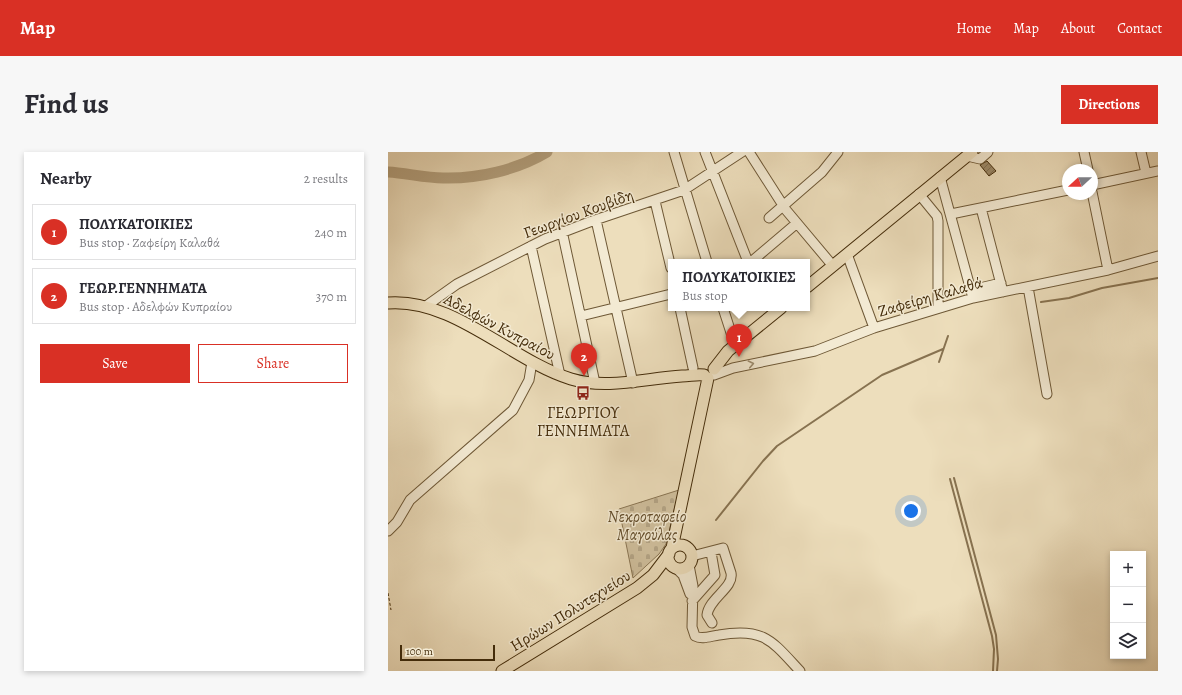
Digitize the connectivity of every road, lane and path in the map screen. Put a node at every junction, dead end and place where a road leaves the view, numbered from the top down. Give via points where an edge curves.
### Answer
1 (674, 152) edge
2 (705, 152) edge
3 (742, 152) edge
4 (749, 152) edge
5 (838, 152) edge
6 (988, 152) edge
7 (1084, 152) edge
8 (1141, 152) edge
9 (969, 154) edge
10 (1087, 164) edge
11 (1158, 171) edge
12 (712, 172) junction
13 (1146, 173) junction
14 (940, 177) junction
15 (1098, 184) edge
16 (684, 190) junction
17 (1062, 191) edge
18 (919, 194) junction
19 (1094, 200) edge
20 (655, 201) junction
21 (783, 205) junction
22 (981, 208) junction
23 (951, 214) junction
24 (769, 218) dead end
25 (596, 220) junction
26 (797, 223) junction
27 (562, 231) junction
28 (531, 246) junction
29 (848, 254) junction
30 (1158, 256) edge
31 (669, 259) edge
32 (706, 259) edge
33 (748, 259) edge
34 (753, 259) edge
35 (833, 266) junction
36 (1108, 270) junction
37 (810, 285) edge
38 (1002, 287) junction
39 (1028, 287) junction
40 (972, 294) junction
41 (668, 295) edge
42 (388, 303) edge
43 (426, 306) junction
44 (616, 307) junction
45 (938, 308) junction
46 (681, 311) edge
47 (723, 311) edge
48 (777, 311) edge
49 (581, 316) junction
50 (874, 328) junction
51 (731, 348) junction
52 (532, 362) junction
53 (733, 368) junction
54 (706, 371) junction
55 (560, 375) junction
56 (595, 383) junction
57 (633, 383) junction
58 (1047, 394) dead end
59 (678, 517) junction
60 (388, 531) edge
61 (684, 546) junction
62 (671, 551) junction
63 (711, 552) junction
64 (691, 560) junction
65 (676, 568) junction
66 (653, 575) junction
67 (388, 593) edge
68 (692, 601) junction
69 (389, 603) edge
70 (391, 610) dead end
71 (712, 623) dead end
72 (502, 671) edge
73 (800, 671) edge

1 - 16 street
2 - 12 street
3 - 12 street, Γεωργίου Κουβίδη
4 - 21 street
5 - 21 street via 822,172
6 - 9 street via 980,159
7 - 10 street
8 - 13 street
9 - 14 main road
11 - 13 street
12 - 16 street, Γεωργίου Κουβίδη
12 - 33 street
13 - 15 street
14 - 18 main road
14 - 23 street
16 - 20 street, Γεωργίου Κουβίδη
16 - 32 street
17 - 22 street
18 - 29 main road
18 - 45 street via 937,216 938,221
19 - 36 street
20 - 25 street, Γεωργίου Κουβίδη
20 - 31 street
21 - 24 street
21 - 26 street
22 - 23 street
22 - 38 street
23 - 40 street
25 - 27 street, Γεωργίου Κουβίδη
25 - 44 street
26 - 34 street
26 - 35 street
27 - 28 street, Γεωργίου Κουβίδη
27 - 49 street
28 - 43 street, Γεωργίου Κουβίδη via 457,284
28 - 55 street
29 - 35 main road
29 - 50 street
30 - 36 street, Ζαφείρη Καλαθά
35 - 37 main road
36 - 39 street, Ζαφείρη Καλαθά
38 - 39 street, Ζαφείρη Καλαθά
38 - 40 street, Ζαφείρη Καλαθά
39 - 58 street
40 - 45 street, Ζαφείρη Καλαθά
41 - 44 street
42 - 43 main road, Αδελφών Κυπραίου
43 - 52 main road, Αδελφών Κυπραίου via 457,320
44 - 49 street
44 - 57 street
45 - 50 street, Ζαφείρη Καλαθά
46 - 54 street
47 - 51 street
48 - 51 main road
49 - 56 street
53 -> 50 street, Ζαφείρη Καλαθά via 815,351
51 - 53 street
51 - 54 main road
52 - 55 main road, Αδελφών Κυπραίου
52 - 60 street via 529,380 513,410 410,500 397,522
53 - 54 street, Ζαφείρη Καλαθά
54 - 57 main road, Αδελφών Κυπραίου
54 - 59 main road, Ηρώων Πολυτεχνείου
55 - 56 main road, Αδελφών Κυπραίου
56 - 57 main road, Αδελφών Κυπραίου
59 - 61 main road, Ηρώων Πολυτεχνείου via 678,536
59 - 62 main road, Ηρώων Πολυτεχνείου
61 - 62 main road via 678,545
61 - 64 main road via 690,549
62 - 65 main road via 670,563
62 - 66 main road, Ηρώων Πολυτεχνείου
63 - 64 street
63 - 68 street via 715,575
63 - 71 street via 723,548 732,577 710,606 708,615
64 - 65 main road via 681,569
64 - 68 street
65 - 66 main road, Ηρώων Πολυτεχνείου
65 - 68 street via 683,574
66 - 72 main road, Ηρώων Πολυτεχνείου via 609,606
67 - 69 path
68 - 73 street via 692,627 695,636 701,638 734,633 762,635
69 - 70 path

